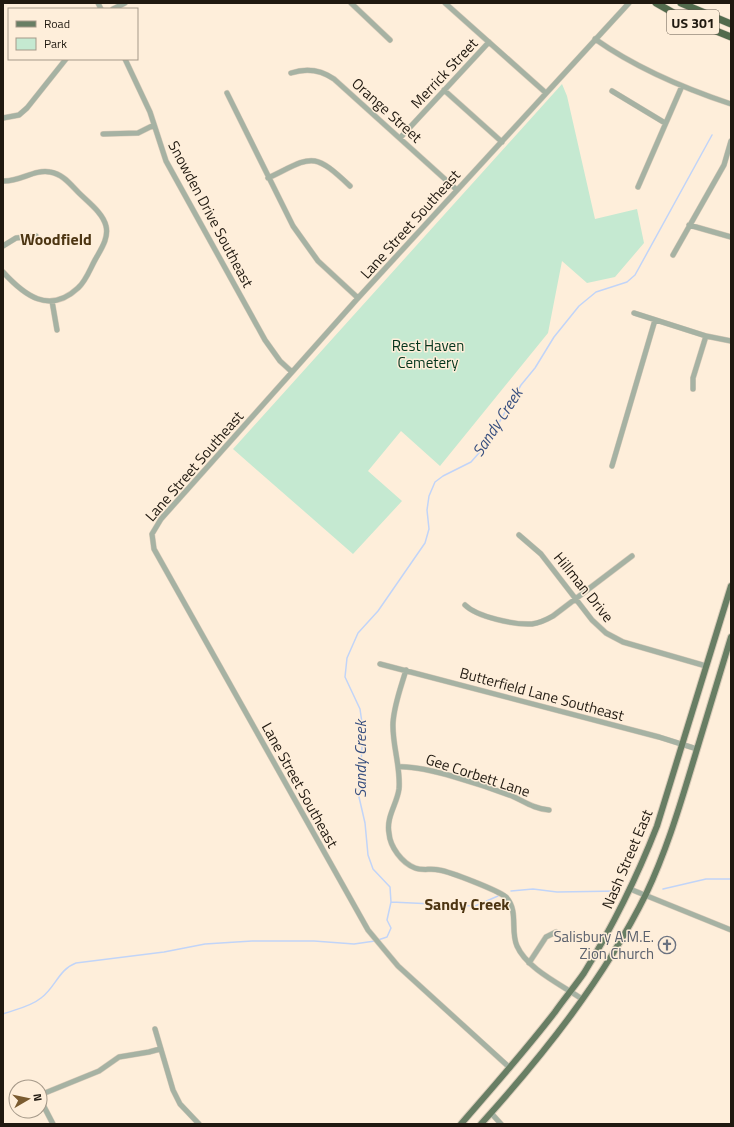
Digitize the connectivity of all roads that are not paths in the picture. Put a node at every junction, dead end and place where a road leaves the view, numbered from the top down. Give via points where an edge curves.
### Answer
1 (126, 3) edge
2 (445, 3) edge
3 (629, 3) edge
4 (656, 3) edge
5 (681, 3) edge
6 (355, 4) edge
7 (115, 8) edge
8 (731, 24) edge
9 (731, 37) edge
10 (595, 39) junction
11 (390, 40) dead end
12 (489, 42) junction
13 (65, 60) edge
14 (126, 60) edge
15 (291, 73) dead end
16 (682, 86) junction
17 (444, 90) junction
18 (612, 91) dead end
19 (227, 93) dead end
20 (546, 93) junction
21 (731, 104) edge
22 (3, 118) edge
23 (665, 123) junction
24 (154, 125) junction
25 (103, 134) dead end
26 (400, 138) junction
27 (731, 141) edge
28 (502, 142) junction
29 (268, 178) junction
30 (3, 181) edge
31 (350, 186) dead end
32 (638, 187) dead end
33 (457, 190) junction
34 (689, 225) junction
35 (36, 236) dead end
36 (731, 237) edge
37 (3, 246) edge
38 (672, 254) dead end
39 (3, 272) edge
40 (358, 298) junction
41 (52, 301) junction
42 (634, 313) dead end
43 (655, 320) junction
44 (57, 330) dead end
45 (706, 336) junction
46 (731, 341) edge
47 (292, 372) junction
48 (693, 389) dead end
49 (612, 466) dead end
50 (519, 534) dead end
51 (632, 556) dead end
52 (731, 586) edge
53 (576, 599) junction
54 (465, 605) dead end
55 (731, 637) edge
56 (380, 664) dead end
57 (706, 666) junction
58 (406, 670) junction
59 (682, 745) junction
60 (697, 749) junction
61 (398, 767) junction
62 (549, 810) dead end
63 (630, 889) junction
64 (645, 895) junction
65 (731, 930) edge
66 (556, 932) dead end
67 (528, 963) junction
68 (571, 991) junction
69 (582, 1000) junction
70 (154, 1029) dead end
71 (160, 1049) junction
72 (510, 1068) junction
73 (48, 1092) edge
74 (490, 1113) junction
75 (199, 1124) edge
76 (461, 1124) edge
77 (481, 1124) edge
78 (501, 1124) edge

1 - 7 street
2 - 12 street
3 - 10 street, Lane Street Southeast
4 - 9 highway, US 301 via 679,16
5 - 8 highway, US 301
6 - 11 street
10 - 16 street via 646,70
10 - 20 street, Lane Street Southeast
12 - 17 street, Merrick Street
12 - 20 street
13 - 22 street via 27,108 19,115
14 - 24 street, Snowden Drive Southeast
15 - 26 street, Orange Street via 312,70 330,76
16 - 21 street
16 - 23 street
17 - 26 street, Merrick Street
17 - 28 street
18 - 23 street
19 - 29 street
20 - 28 street, Lane Street Southeast
23 - 32 street
24 - 25 street via 138,133
24 - 47 street, Snowden Drive Southeast via 166,161 265,340 280,361
26 - 33 street, Orange Street
27 - 34 street via 724,165
28 - 33 street, Lane Street Southeast
29 - 31 street via 304,161 315,160 330,167
29 - 40 street via 292,226 312,254
30 - 41 street via 39,172 53,173 64,178 104,220 106,237 84,281 71,294
33 - 40 street, Lane Street Southeast
34 - 36 street
34 - 38 street
35 - 37 street via 16,238
39 - 41 street via 26,294
40 - 47 street, Lane Street Southeast
41 - 44 street
42 - 43 street
43 - 45 street
43 - 49 street
45 - 46 street
45 - 48 street via 693,378
47 - 72 street, Lane Street Southeast via 161,519 151,539 158,556 362,921 398,966
50 - 53 street, Hillman Drive via 541,554
51 - 53 street
52 - 57 main road, Nash Street East
53 - 54 street via 553,616 532,624 480,614
53 - 57 street, Hillman Drive via 595,624 614,638
55 - 60 main road, Nash Street East
56 - 58 street, Butterfield Lane Southeast
57 - 59 main road, Nash Street East
58 - 59 street, Butterfield Lane Southeast
58 - 61 street via 393,723
59 - 60 street, Butterfield Lane Southeast
59 - 63 main road, Nash Street East via 657,826
60 - 64 main road, Nash Street East via 667,845
61 - 62 street, Gee Corbett Lane via 415,767 440,773 511,796 538,809
61 - 67 street via 399,789 389,819 388,831 396,851 405,862 414,867 441,870 496,891 505,897 512,910 516,945
63 - 64 street
63 - 68 main road, Nash Street East via 612,926
64 - 65 street
64 - 69 main road, Nash Street East via 611,956
66 - 67 street via 546,937
67 - 68 street
68 - 69 street
68 - 72 main road, Nash Street East
69 - 74 main road, Nash Street East
70 - 71 street
71 - 73 street via 119,1057 99,1071
71 - 75 street via 180,1104
72 - 76 main road, Nash Street East
74 - 77 main road, Nash Street East
74 - 78 street

